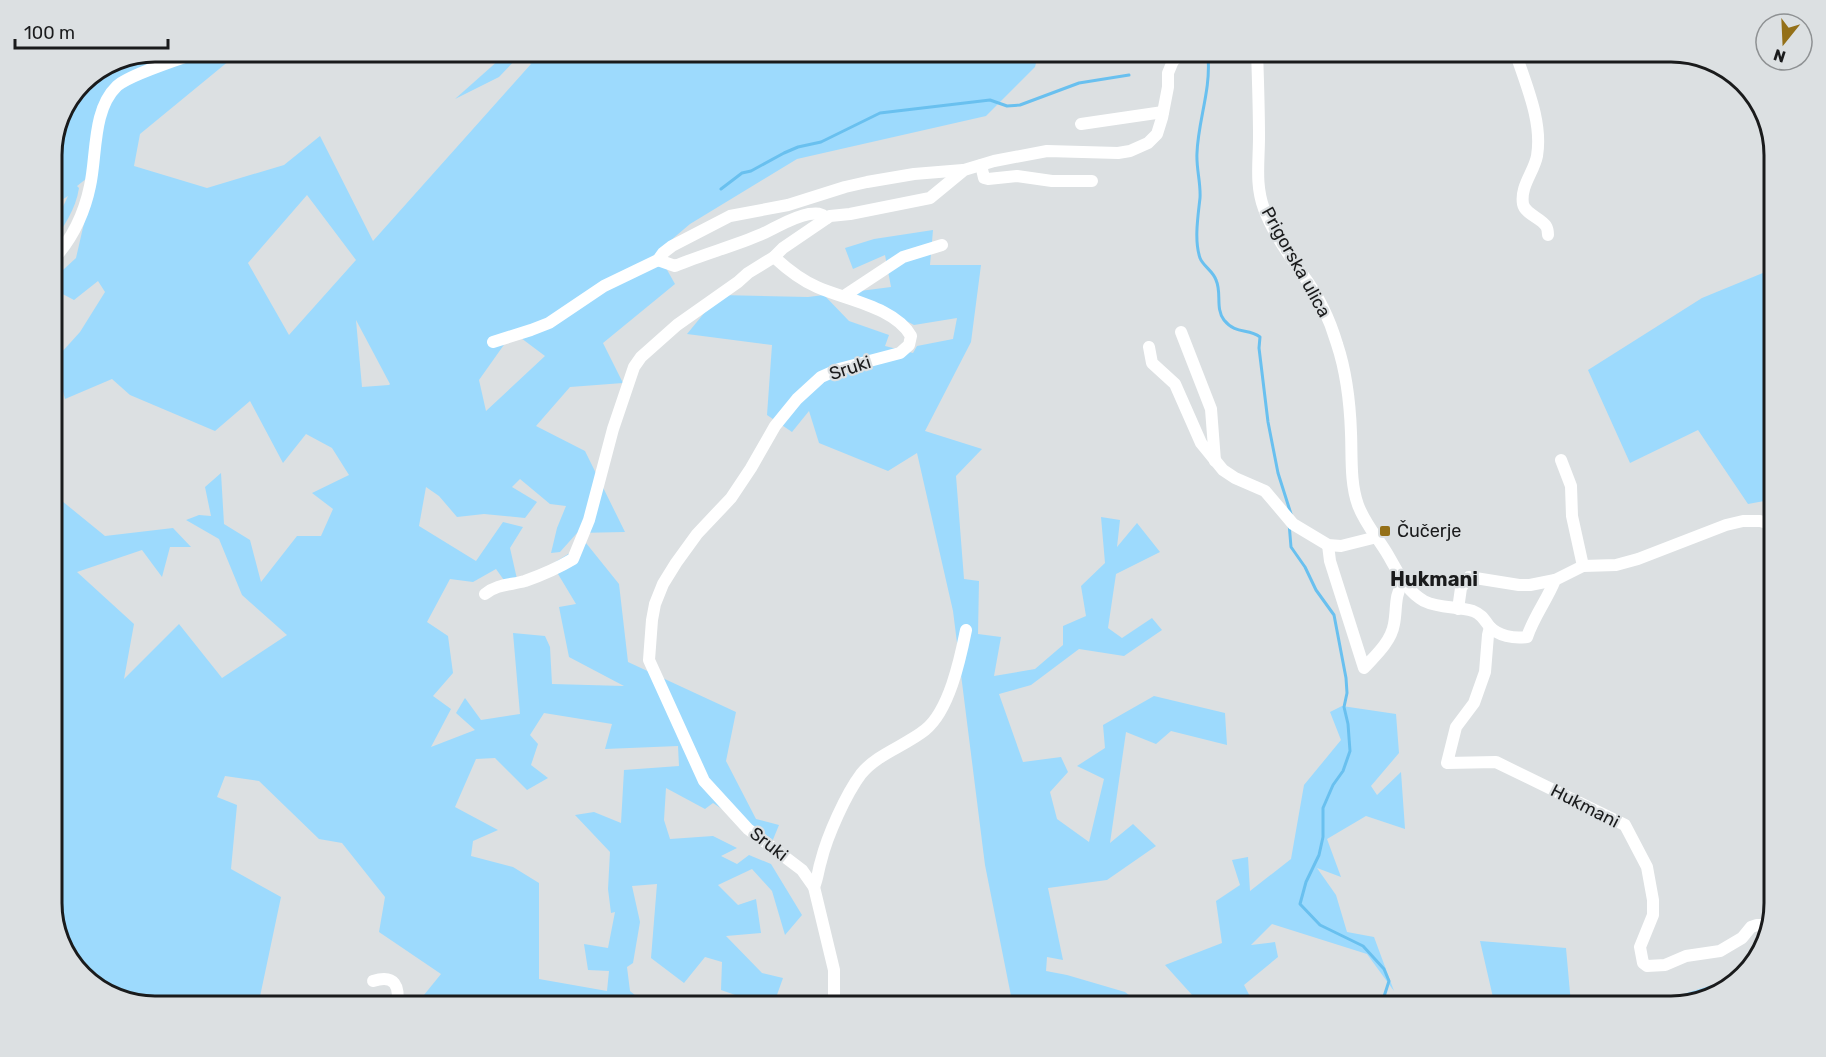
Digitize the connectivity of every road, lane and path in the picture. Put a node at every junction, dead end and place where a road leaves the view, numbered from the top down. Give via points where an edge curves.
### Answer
1 (172, 62) edge
2 (1175, 62) edge
3 (1257, 62) edge
4 (1518, 62) edge
5 (1163, 112) junction
6 (1081, 124) dead end
7 (981, 165) junction
8 (964, 170) junction
9 (1092, 181) dead end
10 (827, 218) junction
11 (1548, 235) dead end
12 (942, 245) dead end
13 (62, 249) edge
14 (774, 257) junction
15 (658, 260) junction
16 (844, 296) junction
17 (1181, 332) dead end
18 (493, 342) dead end
19 (1149, 347) dead end
20 (1561, 460) dead end
21 (1215, 461) junction
22 (1764, 522) edge
23 (1377, 537) junction
24 (1328, 545) junction
25 (1583, 566) junction
26 (1555, 580) junction
27 (1403, 582) junction
28 (485, 594) dead end
29 (1458, 609) junction
30 (1490, 627) junction
31 (966, 630) dead end
32 (814, 887) junction
33 (1761, 925) edge
34 (373, 981) dead end
35 (399, 996) edge
36 (834, 996) edge

1 - 13 street via 133,77 118,86 110,97 102,112 84,209
2 - 5 street via 1168,73
3 - 23 street, Prigorska ulica via 1258,184 1264,208 1274,231 1326,313 1338,345 1351,422 1353,479 1358,503
4 - 11 street via 1537,130 1537,154 1522,201 1524,209 1546,226
5 - 6 street
5 - 7 street via 1157,134 1130,151 1047,150
7 - 8 street
7 - 9 street via 984,178 988,179 1017,176
8 - 10 street via 930,198
8 - 15 street via 845,186 788,205 730,216 672,246
10 - 14 street
10 - 15 street via 821,213 807,214 675,266
12 - 16 street via 903,257
14 - 16 street, Sruki via 816,287
14 - 28 street via 677,325 638,362 573,559 541,575 500,585
15 - 18 street via 604,286 549,323
16 - 32 street, Sruki via 901,321 911,336 909,345 900,353 821,377 797,399 775,426 731,498 697,534 663,584 655,604 648,655 704,781 748,829 802,870
17 - 21 street via 1212,409
19 - 21 street via 1152,363 1175,384 1201,442
20 - 25 street via 1570,486
21 - 24 street via 1235,478 1265,491 1290,521
22 - 25 street via 1726,525 1616,565
23 - 24 street
23 - 27 street, Prigorska ulica
24 - 27 street via 1364,668 1392,633 1396,597
25 - 26 street
26 - 29 street via 1519,585 1469,577 1461,588
26 - 30 street, Prigorska ulica via 1527,637 1507,636
27 - 29 street, Prigorska ulica via 1424,601
29 - 30 street, Prigorska ulica via 1479,614
30 - 33 street, Hukmani via 1485,672 1474,703 1456,727 1447,763 1496,762 1625,825 1647,867 1653,900 1653,915 1640,947 1647,966 1720,951 1742,938 1751,927
31 - 32 street via 949,692 935,720 860,776 830,834
32 - 36 street, Sruki via 834,970
34 - 35 street via 392,981

